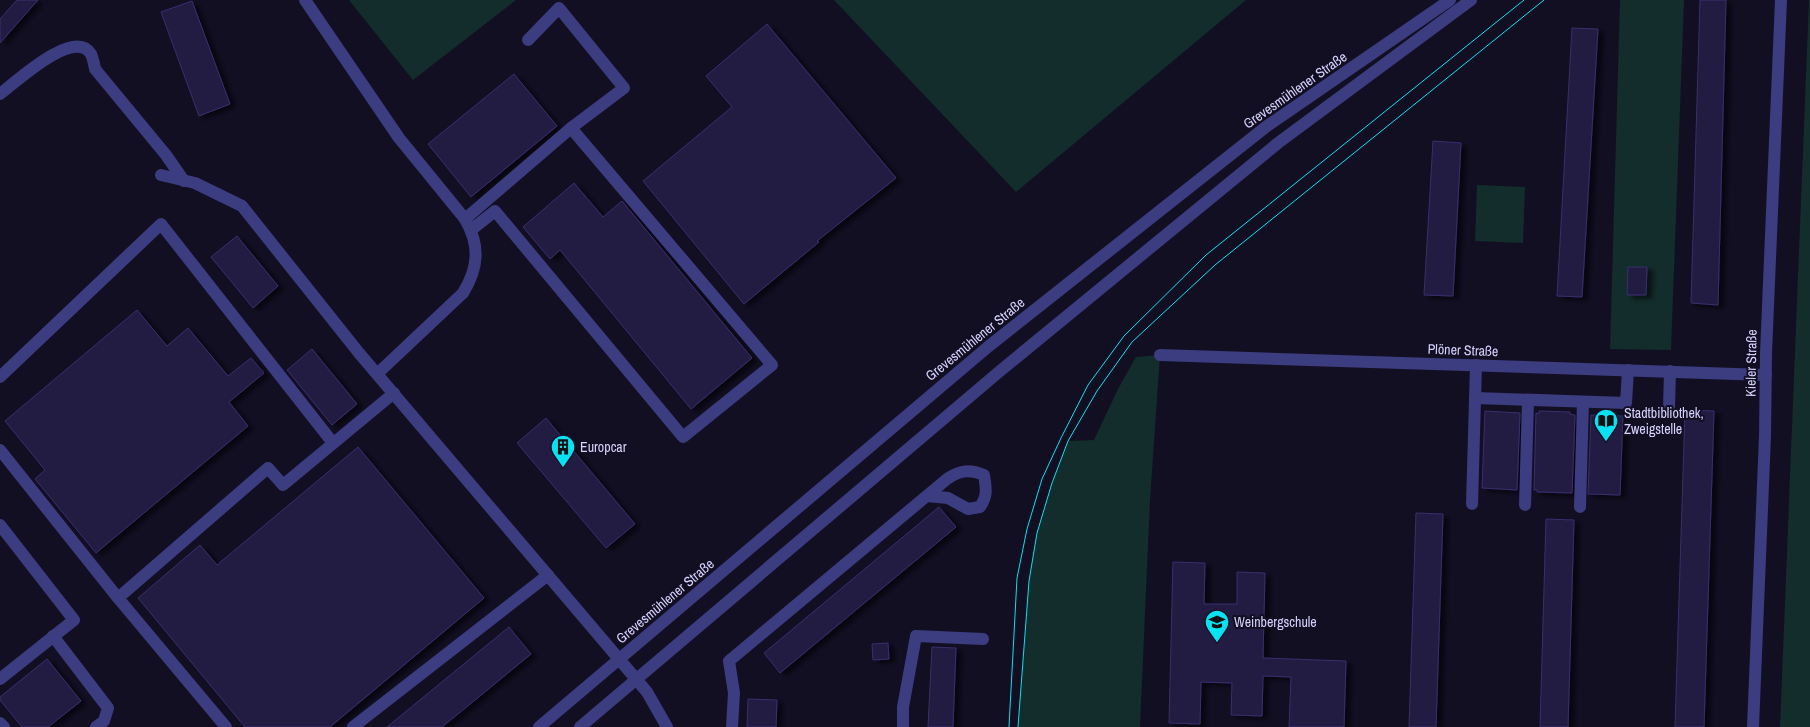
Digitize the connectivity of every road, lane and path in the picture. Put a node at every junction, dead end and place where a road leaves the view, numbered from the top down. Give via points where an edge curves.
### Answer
1 (305, 0) edge
2 (1450, 0) edge
3 (1471, 0) edge
4 (1782, 0) edge
5 (528, 40) dead end
6 (0, 94) edge
7 (571, 128) junction
8 (161, 175) dead end
9 (184, 181) junction
10 (468, 224) junction
11 (1160, 355) dead end
12 (1476, 365) junction
13 (1628, 370) junction
14 (1670, 371) junction
15 (377, 374) junction
16 (1766, 374) junction
17 (0, 377) edge
18 (394, 394) junction
19 (1476, 398) junction
20 (1528, 400) junction
21 (1583, 402) junction
22 (1669, 408) dead end
23 (333, 443) junction
24 (0, 450) edge
25 (927, 496) dead end
26 (1472, 504) dead end
27 (1525, 506) dead end
28 (1580, 507) dead end
29 (0, 525) edge
30 (548, 575) junction
31 (118, 598) junction
32 (53, 636) junction
33 (983, 638) dead end
34 (620, 659) junction
35 (0, 679) edge
36 (636, 679) junction
37 (0, 723) edge
38 (4, 727) edge
39 (96, 727) edge
40 (226, 727) edge
41 (354, 727) edge
42 (539, 727) edge
43 (580, 727) edge
44 (666, 727) edge
45 (732, 727) edge
46 (903, 727) edge
47 (1753, 727) edge

1 - 10 street via 399,138
2 - 34 street, Grevesmühlener Straße via 1267,126 989,346
3 - 36 street via 1278,142 1000,370
4 - 16 street, Kieler Straße
5 - 7 street via 559,8 624,88
6 - 9 street via 49,56 69,46 84,48 91,53 95,69
7 - 10 street
7 - 10 street via 772,365 683,437 495,211
8 - 9 street
9 - 15 street via 195,183 242,206
10 - 15 street via 475,248 472,279 463,293
11 - 12 street, Plöner Straße
12 - 13 street, Plöner Straße
12 - 19 street
13 - 14 street, Plöner Straße
13 - 21 street via 1626,403
14 - 16 street, Plöner Straße
14 - 22 street
15 - 18 street
16 - 47 street, Kieler Straße
17 - 23 street via 161,224
18 - 23 street
18 - 30 street
19 - 20 street
19 - 26 street
20 - 21 street
20 - 27 street
21 - 28 street
23 - 31 street via 283,484 268,468
24 - 31 street
25 - 45 street via 729,661 734,693
29 - 32 street via 74,620
30 - 34 street
30 - 41 street
31 - 40 street
32 - 35 street
32 - 39 street via 108,708 104,721
33 - 46 street via 916,636 903,707
34 - 36 street
34 - 42 street, Grevesmühlener Straße
36 - 43 street
36 - 44 street
37 - 38 street

